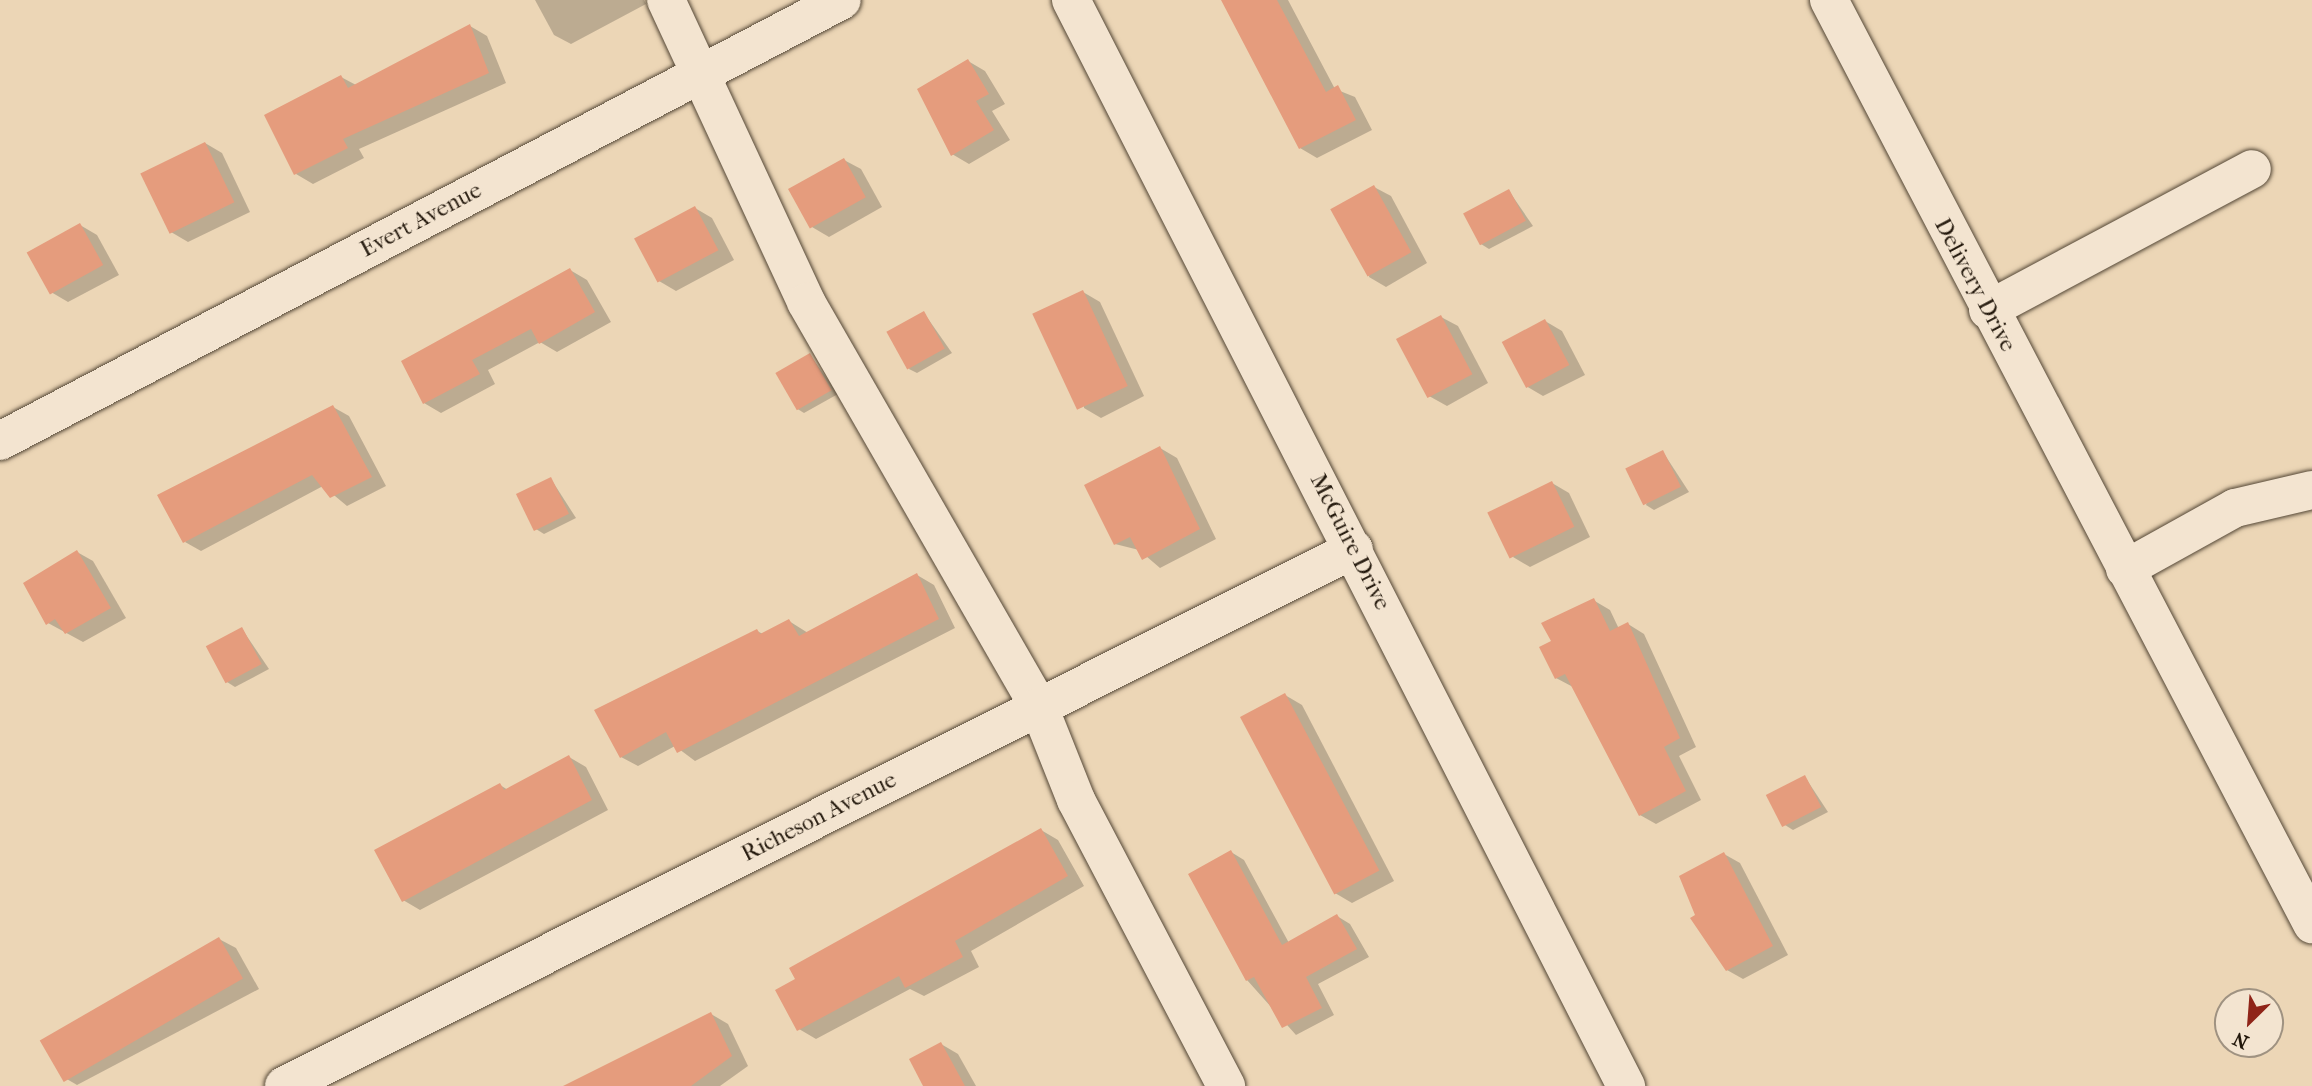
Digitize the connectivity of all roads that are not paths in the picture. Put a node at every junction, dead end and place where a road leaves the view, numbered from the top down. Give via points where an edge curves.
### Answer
1 (666, 0) edge
2 (842, 0) edge
3 (1070, 0) edge
4 (1829, 0) edge
5 (699, 75) junction
6 (2252, 169) dead end
7 (1988, 310) junction
8 (0, 441) edge
9 (2312, 490) edge
10 (1354, 549) junction
11 (2125, 569) junction
12 (1040, 707) junction
13 (2312, 924) edge
14 (284, 1086) edge
15 (1226, 1086) edge
16 (1626, 1086) edge

1 - 5 street
2 - 5 street, Evert Avenue
3 - 10 street, McGuire Drive
4 - 7 street, Delivery Drive
5 - 8 street, Evert Avenue
5 - 12 street via 806,302
6 - 7 street
7 - 11 street, Delivery Drive
9 - 11 street via 2235,508
10 - 12 street, Richeson Avenue
10 - 16 street, McGuire Drive
11 - 13 street, Delivery Drive
12 - 14 street, Richeson Avenue
12 - 15 street via 1076,800

